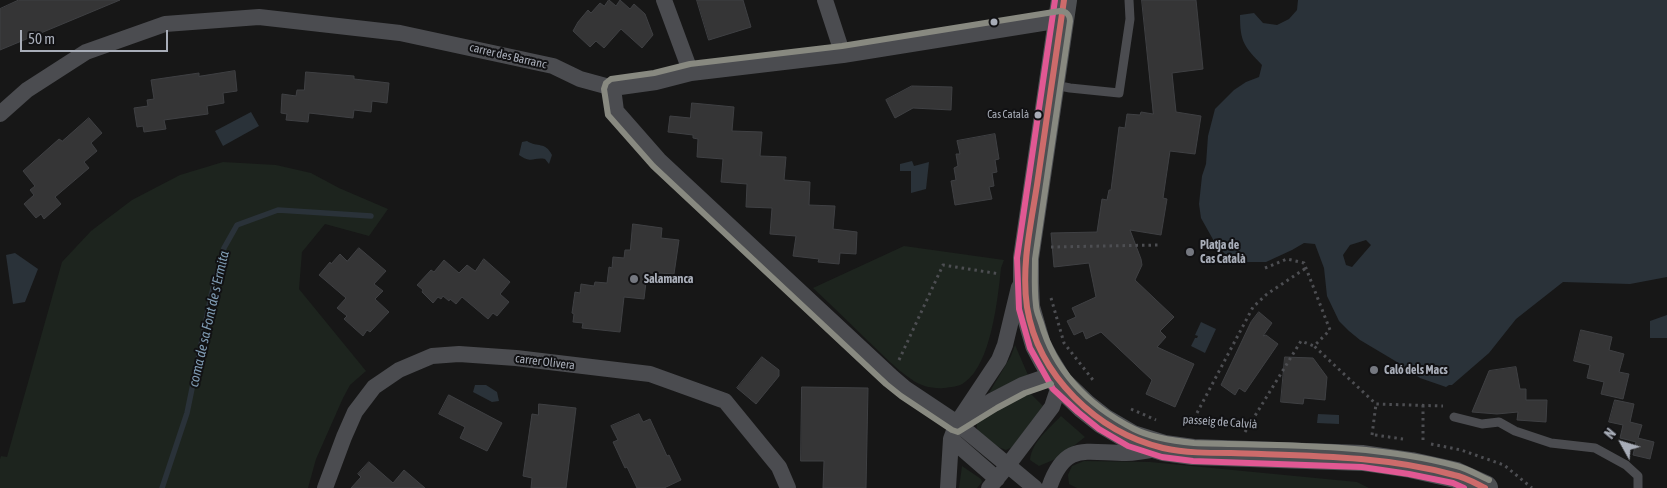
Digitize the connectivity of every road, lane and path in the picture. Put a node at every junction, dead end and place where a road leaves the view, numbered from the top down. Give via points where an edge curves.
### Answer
1 (664, 0) edge
2 (825, 0) edge
3 (1129, 0) edge
4 (1063, 10) edge
5 (843, 55) junction
6 (690, 73) junction
7 (1052, 84) junction
8 (613, 88) junction
9 (0, 114) edge
10 (1158, 245) dead end
11 (1041, 252) junction
12 (1265, 268) dead end
13 (1306, 268) junction
14 (1000, 274) dead end
15 (1051, 294) dead end
16 (1314, 346) junction
17 (892, 377) junction
18 (1057, 379) junction
19 (1097, 385) dead end
20 (1376, 404) junction
21 (1423, 405) junction
22 (1443, 406) dead end
23 (1126, 407) dead end
24 (1196, 413) dead end
25 (1454, 417) dead end
26 (1159, 421) dead end
27 (957, 423) junction
28 (1237, 434) dead end
29 (1244, 434) junction
30 (1254, 434) dead end
31 (1362, 435) dead end
32 (1372, 435) junction
33 (951, 439) junction
34 (1404, 439) dead end
35 (1414, 441) dead end
36 (1423, 443) junction
37 (1164, 448) junction
38 (1008, 465) junction
39 (993, 483) edge
40 (325, 488) edge
41 (788, 488) edge
42 (948, 488) edge
43 (1035, 488) edge
44 (1049, 488) edge
45 (1485, 488) edge
46 (1532, 488) edge
47 (1638, 488) edge

1 - 6 street
2 - 5 street
3 - 7 lane via 1130,19 1119,93
4 - 5 street
4 - 7 main road
5 - 6 street
6 - 8 street
7 - 11 main road
8 - 9 street, carrer des Barranc via 580,80 553,66 400,33 259,17 165,24 86,52 27,90
8 - 17 street via 616,111 659,160
10 - 11 path
11 - 18 main road via 1026,283 1027,307 1038,345
11 - 27 street via 999,360
12 - 13 path via 1287,259 1304,263
13 - 16 path via 1330,330
13 - 24 path via 1253,307
14 - 17 path via 943,265
15 - 19 path via 1064,343
16 - 20 path
16 - 29 path via 1301,342
17 - 27 street
18 - 27 street via 1022,384
18 - 37 main road via 1103,422 1132,438
18 - 38 street via 1052,407
20 - 21 path
20 - 32 path
21 - 22 path
21 - 36 path
23 - 26 path
25 - 47 lane via 1482,424 1499,422 1515,431 1551,442 1595,448 1626,465 1638,476
27 - 33 street
27 - 38 street
28 - 29 path, passeig de Calvià
29 - 30 path, passeig de Calvià
31 - 32 path
32 - 34 path
33 - 39 street
33 - 42 street
35 - 36 path
36 - 46 path via 1460,450 1504,465
37 - 44 street via 1128,453 1078,452 1065,458
37 - 45 main road via 1193,452 1363,458 1456,475
38 - 39 street
38 - 43 street
40 - 41 street, carrer Olivera via 355,412 374,388 399,370 432,356 459,354 650,374 725,401 778,467

